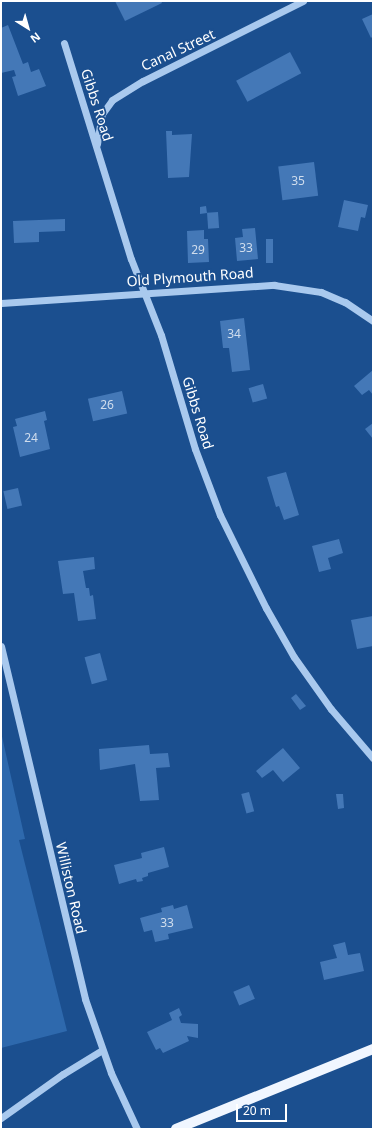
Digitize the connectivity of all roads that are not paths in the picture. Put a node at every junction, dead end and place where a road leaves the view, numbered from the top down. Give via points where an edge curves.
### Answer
1 (303, 1) edge
2 (64, 43) dead end
3 (97, 148) junction
4 (146, 294) junction
5 (1, 303) edge
6 (373, 322) edge
7 (1, 646) edge
8 (373, 758) edge
9 (373, 1049) edge
10 (102, 1050) junction
11 (1, 1118) edge
12 (137, 1129) edge
13 (176, 1129) edge

1 - 3 street, Canal Street via 143,81 112,100 102,114
2 - 3 street, Gibbs Road
3 - 4 street, Gibbs Road via 131,259
4 - 5 street, Old Plymouth Road
4 - 6 street, Old Plymouth Road via 248,285 298,287 321,292 345,302
4 - 8 street, Gibbs Road via 162,335 195,449 234,545 294,657 331,709
7 - 10 street, Williston Road via 77,970
9 - 13 main road
10 - 11 street
10 - 12 street, Williston Road

